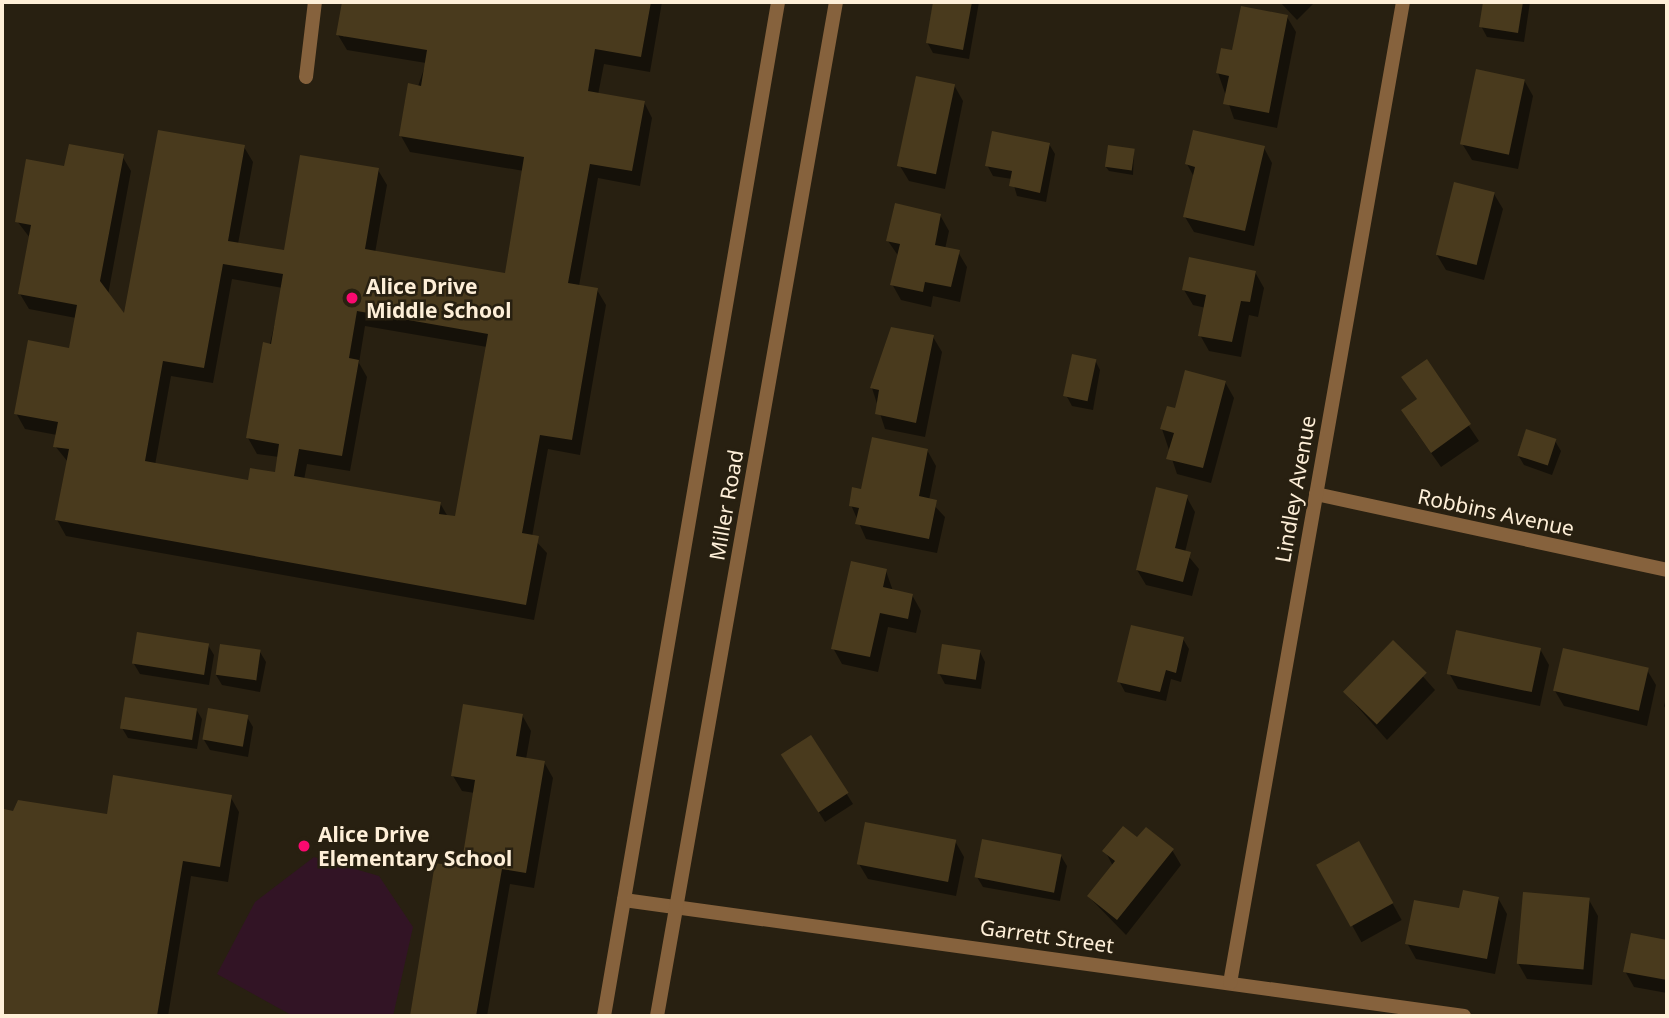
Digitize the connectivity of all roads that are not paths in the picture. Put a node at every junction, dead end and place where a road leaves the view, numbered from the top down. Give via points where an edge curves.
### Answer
1 (315, 2) edge
2 (778, 2) edge
3 (836, 2) edge
4 (1403, 2) edge
5 (306, 77) dead end
6 (1316, 494) junction
7 (1667, 570) edge
8 (624, 900) junction
9 (677, 905) junction
10 (1230, 983) junction
11 (604, 1016) edge
12 (657, 1016) edge
13 (1464, 1016) edge

1 - 5 street
2 - 8 street, Miller Road
3 - 9 street, Miller Road
4 - 6 street, Lindley Avenue
6 - 7 street, Robbins Avenue
6 - 10 street, Lindley Avenue
8 - 9 street, Garrett Street
8 - 11 street, Miller Road
9 - 10 street, Garrett Street
9 - 12 street, Miller Road
10 - 13 street, Garrett Street

